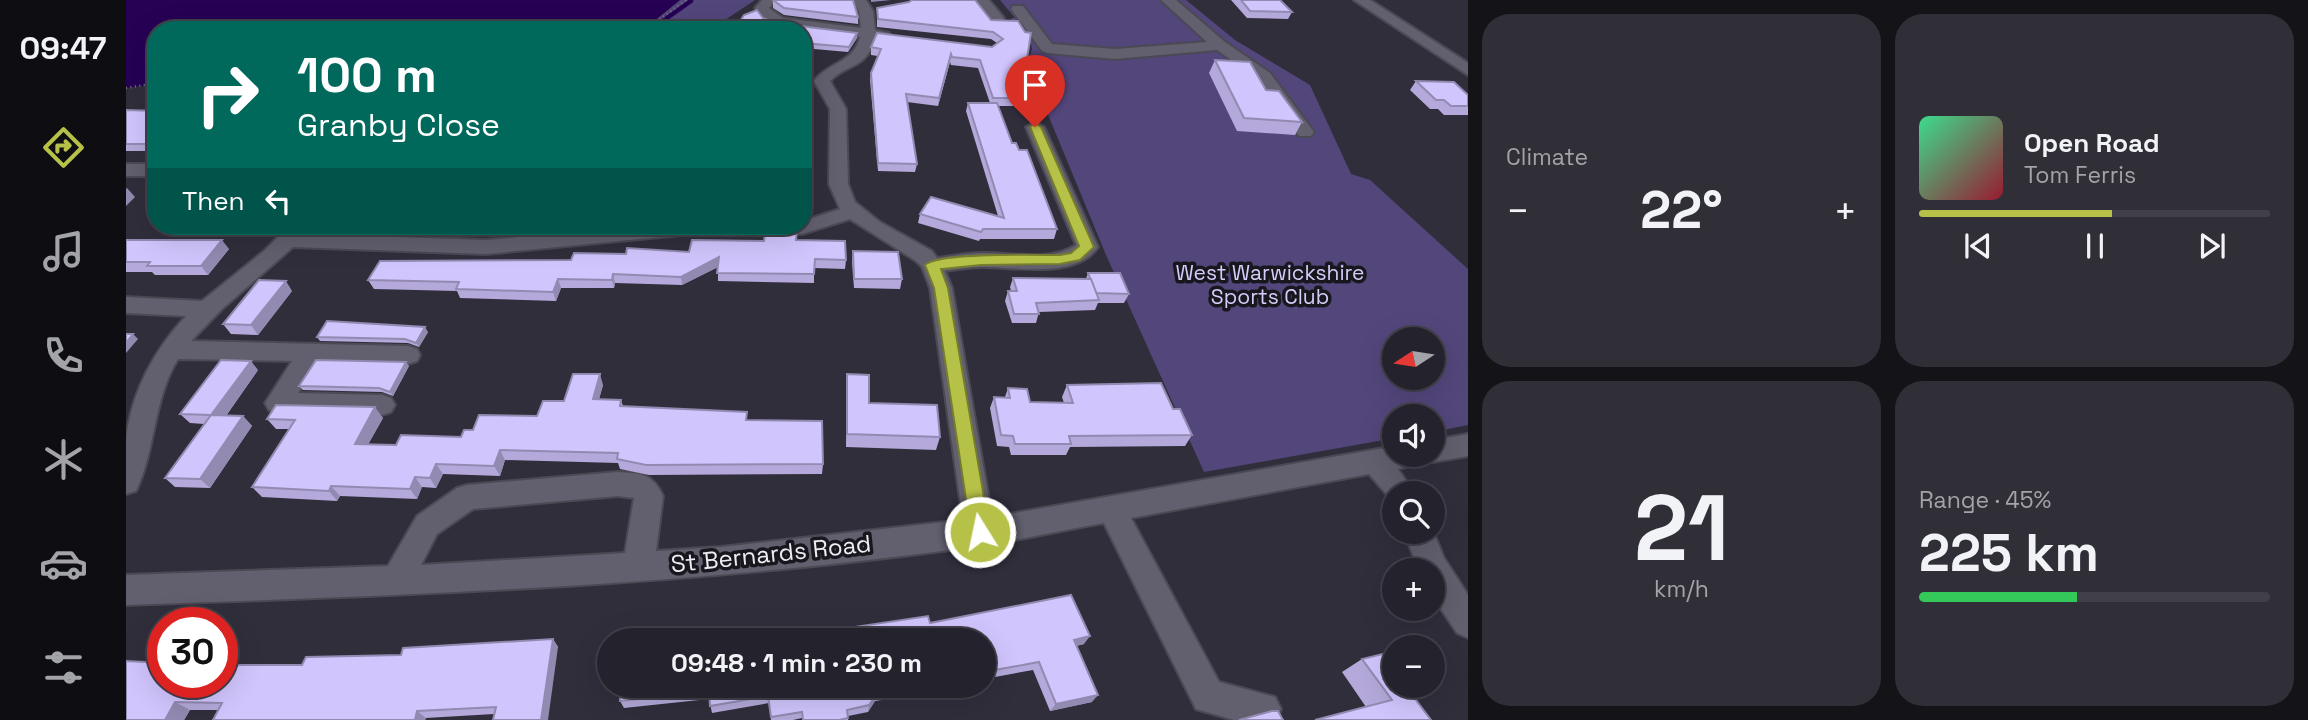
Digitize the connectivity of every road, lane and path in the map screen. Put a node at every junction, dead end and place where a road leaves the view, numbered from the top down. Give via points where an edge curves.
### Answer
1 (687, 0) edge
2 (769, 0) edge
3 (982, 0) edge
4 (1168, 0) edge
5 (1361, 0) edge
6 (869, 6) edge
7 (1018, 9) dead end
8 (997, 18) edge
9 (658, 21) edge
10 (778, 21) edge
11 (812, 26) edge
12 (868, 34) junction
13 (896, 37) edge
14 (1220, 45) junction
15 (1468, 70) edge
16 (147, 84) edge
17 (814, 85) edge
18 (126, 88) edge
19 (1035, 127) dead end
20 (1304, 132) edge
21 (126, 170) edge
22 (147, 170) edge
23 (852, 210) junction
24 (812, 225) edge
25 (293, 235) edge
26 (429, 235) edge
27 (572, 235) edge
28 (932, 265) junction
29 (126, 305) edge
30 (207, 309) junction
31 (173, 350) junction
32 (311, 353) junction
33 (408, 355) dead end
34 (382, 405) dead end
35 (1468, 444) edge
36 (1445, 449) edge
37 (1382, 460) edge
38 (1375, 461) junction
39 (1391, 481) edge
40 (126, 482) edge
41 (1111, 508) junction
42 (980, 532) junction
43 (1424, 544) edge
44 (638, 566) junction
45 (396, 581) junction
46 (126, 590) edge
47 (1468, 622) edge
48 (1263, 709) dead end

1 - 9 path
2 - 10 street via 762,8
3 - 8 street
4 - 14 street
5 - 15 street
6 - 12 street
7 - 14 street via 1047,48 1115,54
11 - 12 street
12 - 13 street
12 - 17 street via 862,54
14 - 20 street via 1264,76
16 - 18 path
17 - 23 street via 832,96 839,113 838,182 841,196
19 - 28 street via 1087,247 1075,257 1053,261
21 - 22 street
23 - 24 street
23 - 28 street
25 - 30 street
26 - 27 street via 486,247
28 - 42 street via 941,288
29 - 30 street
30 - 31 street
31 - 32 street
31 - 40 street via 150,389
32 - 33 street
32 - 34 street via 278,403
35 - 36 street
37 - 38 street, St Bernards Road
38 - 39 street
38 - 41 street, St Bernards Road
41 - 42 street, St Bernards Road
41 - 48 street via 1208,697
42 - 44 street, St Bernards Road
43 - 47 street via 1437,576
44 - 45 street, St Bernards Road
44 - 45 street via 649,496 641,485 618,484 467,497 427,525
45 - 46 street, St Bernards Road

